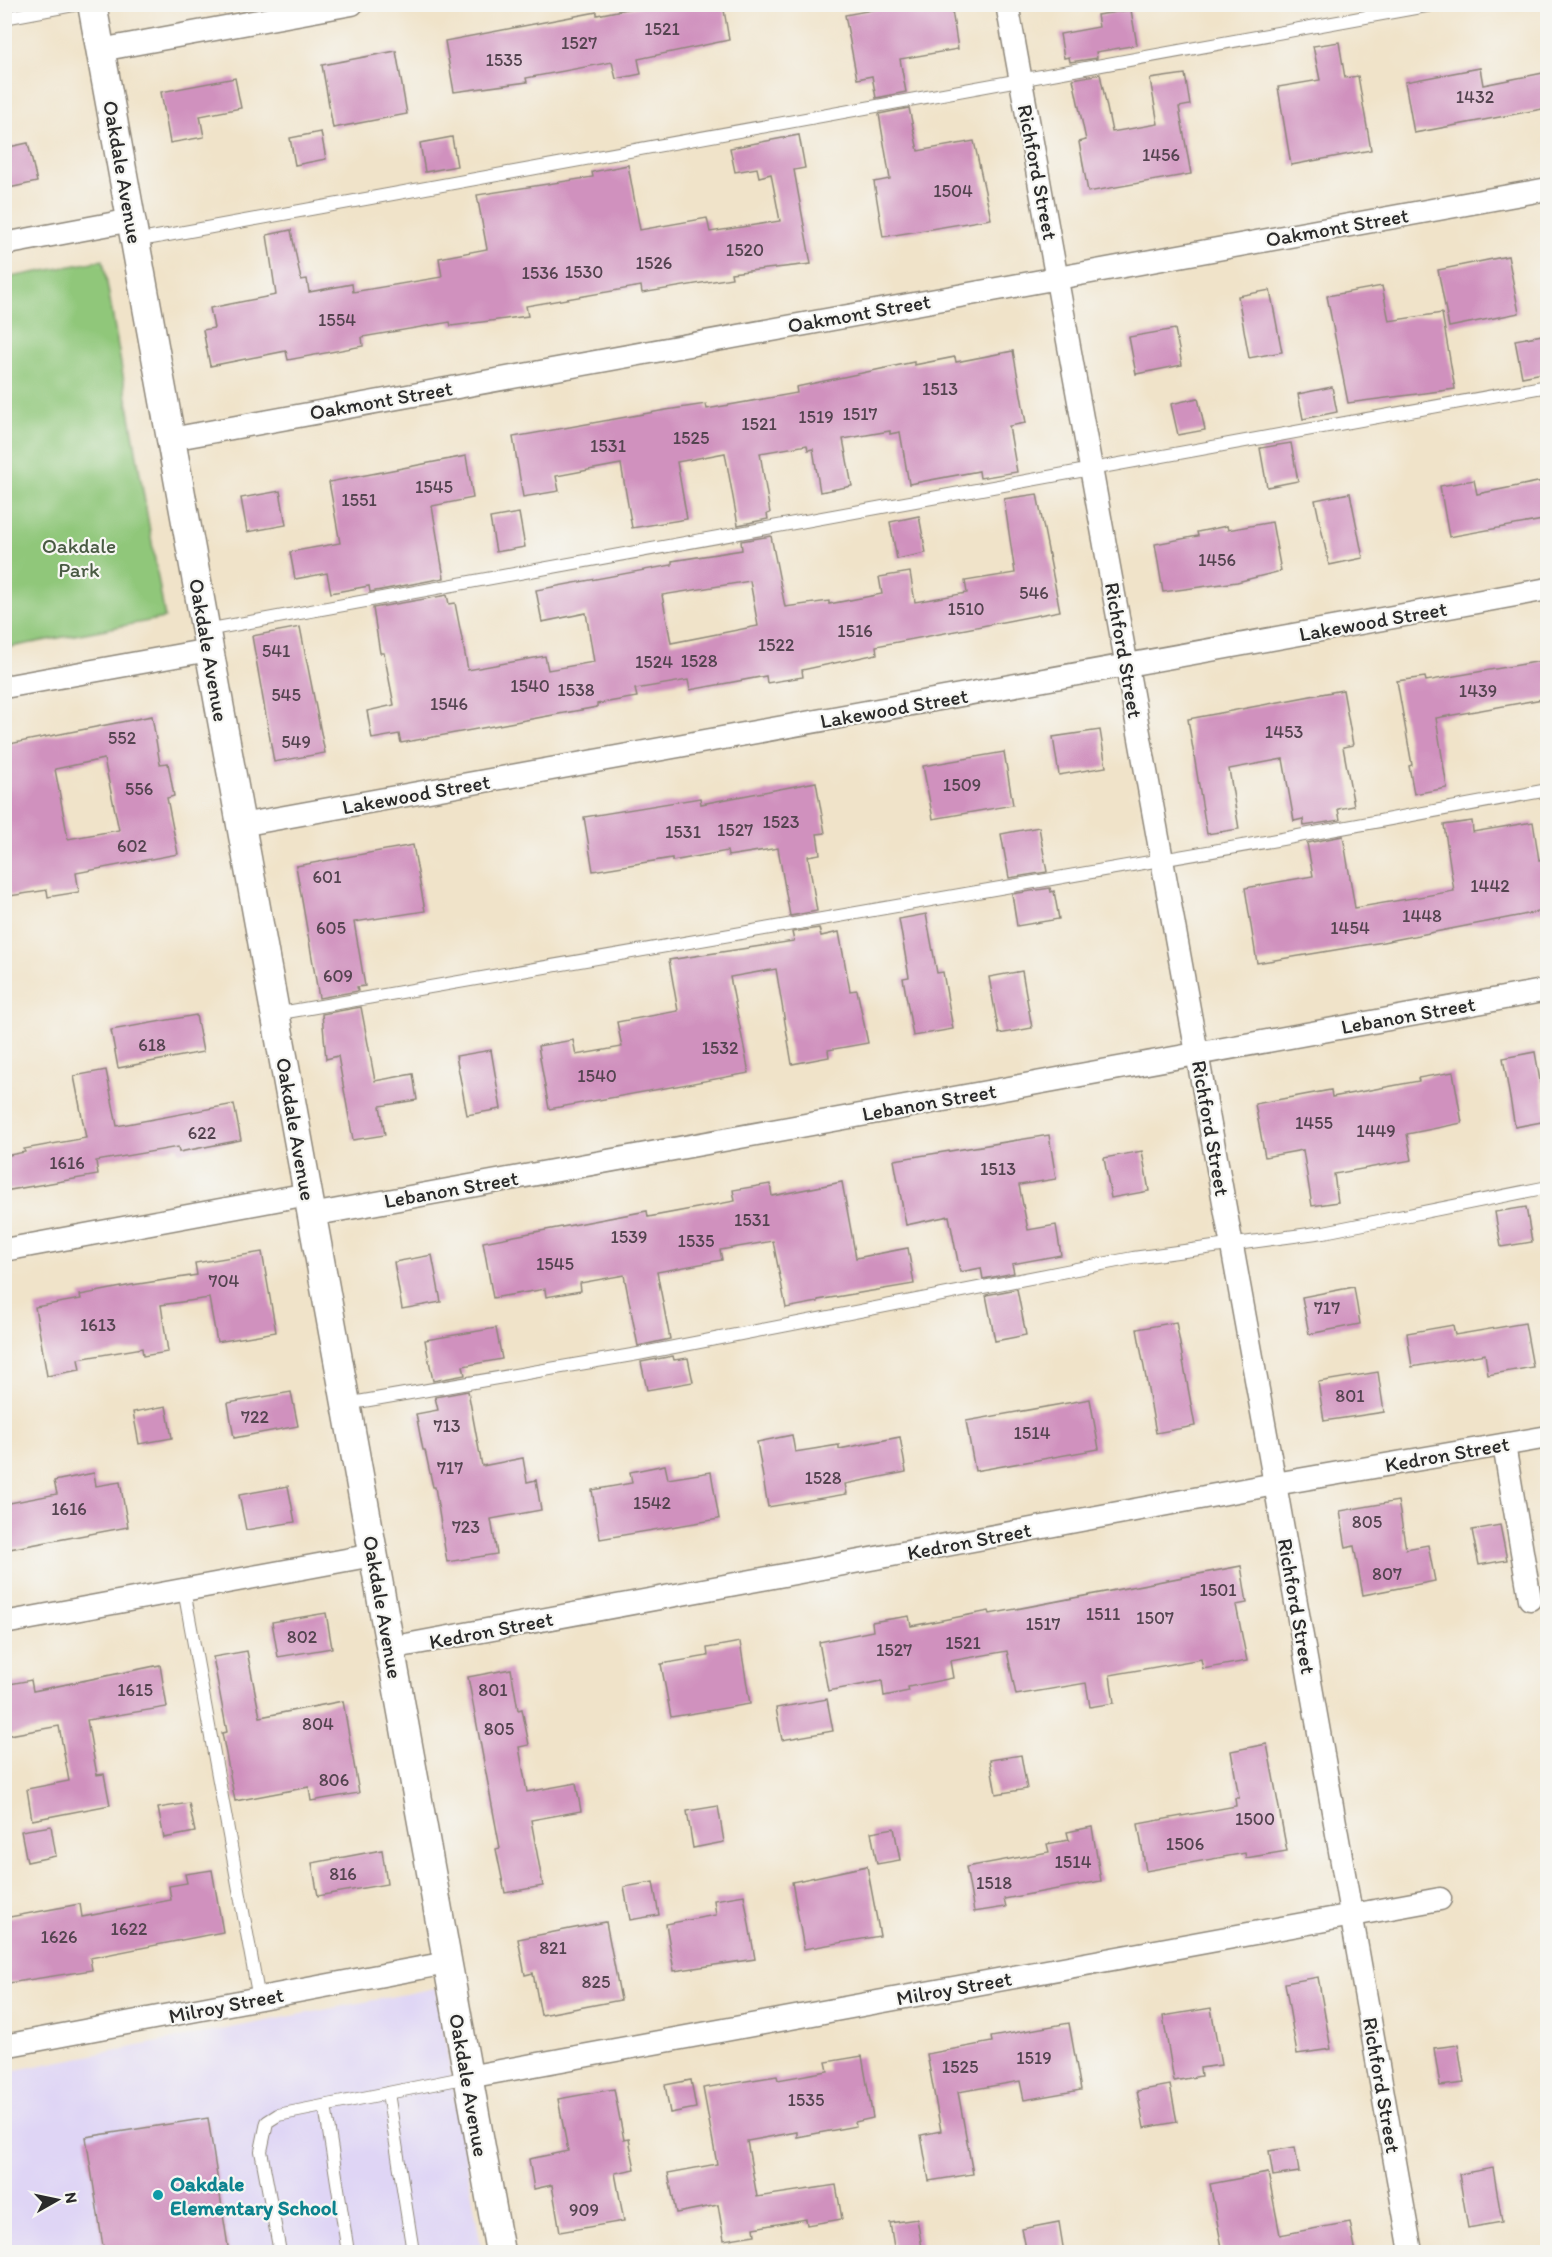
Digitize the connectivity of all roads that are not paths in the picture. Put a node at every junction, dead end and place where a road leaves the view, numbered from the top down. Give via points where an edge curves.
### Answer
1 (79, 4) edge
2 (92, 4) edge
3 (352, 4) edge
4 (1007, 4) edge
5 (1437, 4) edge
6 (4, 18) edge
7 (100, 50) junction
8 (1021, 82) junction
9 (1548, 189) edge
10 (134, 231) junction
11 (4, 243) edge
12 (1058, 277) junction
13 (1548, 386) edge
14 (171, 439) junction
15 (1092, 470) junction
16 (1548, 589) edge
17 (207, 640) junction
18 (1126, 666) junction
19 (4, 687) edge
20 (1548, 790) edge
21 (241, 825) junction
22 (1162, 859) junction
23 (1548, 990) edge
24 (275, 1014) junction
25 (1197, 1053) junction
26 (1548, 1187) edge
27 (310, 1204) junction
28 (1232, 1246) junction
29 (4, 1250) edge
30 (346, 1404) junction
31 (1548, 1437) edge
32 (1504, 1445) junction
33 (1275, 1484) junction
34 (373, 1555) junction
35 (184, 1590) junction
36 (1530, 1599) dead end
37 (4, 1623) edge
38 (390, 1648) junction
39 (1440, 1899) dead end
40 (1352, 1914) junction
41 (447, 1963) junction
42 (259, 1999) junction
43 (4, 2046) edge
44 (468, 2077) junction
45 (387, 2093) junction
46 (325, 2106) junction
47 (280, 2253) edge
48 (348, 2253) edge
49 (413, 2253) edge
50 (500, 2253) edge
51 (1411, 2253) edge

1 - 6 lane
2 - 7 street, Oakdale Avenue
3 - 7 street
4 - 8 street, Richford Street
5 - 8 lane
7 - 10 street, Oakdale Avenue
8 - 10 lane
8 - 12 street, Richford Street
9 - 12 street, Oakmont Street
10 - 11 street
10 - 14 street, Oakdale Avenue
12 - 14 street, Oakmont Street
12 - 15 street, Richford Street
13 - 15 lane
14 - 17 street, Oakdale Avenue
15 - 17 lane
15 - 18 street, Richford Street
16 - 18 street, Lakewood Street
17 - 19 street
17 - 21 street, Oakdale Avenue
18 - 21 street, Lakewood Street
18 - 22 street, Richford Street
20 - 22 lane
21 - 24 street, Oakdale Avenue
22 - 24 lane
22 - 25 street, Richford Street
23 - 25 street, Lebanon Street
24 - 27 street, Oakdale Avenue
25 - 27 street, Lebanon Street
25 - 28 street, Richford Street
26 - 28 lane via 1324,1232
27 - 29 street, Lebanon Street
27 - 30 street, Oakdale Avenue
28 - 30 lane via 1133,1258 638,1354
28 - 33 street, Richford Street
30 - 34 street, Oakdale Avenue
31 - 32 street, Kedron Street
32 - 33 street, Kedron Street
32 - 36 street
33 - 38 street, Kedron Street
33 - 40 street, Richford Street
34 - 35 street
34 - 38 street, Oakdale Avenue
35 - 37 street
35 - 42 lane
38 - 41 street, Oakdale Avenue
39 - 40 street, Milroy Street
40 - 44 street, Milroy Street
40 - 51 street, Richford Street
41 - 42 street, Milroy Street
41 - 44 street, Oakdale Avenue
42 - 43 street, Milroy Street
44 - 45 lane
44 - 50 street, Oakdale Avenue
45 - 46 lane
45 - 49 lane
46 - 47 lane via 278,2115 267,2122 261,2151
46 - 48 lane

